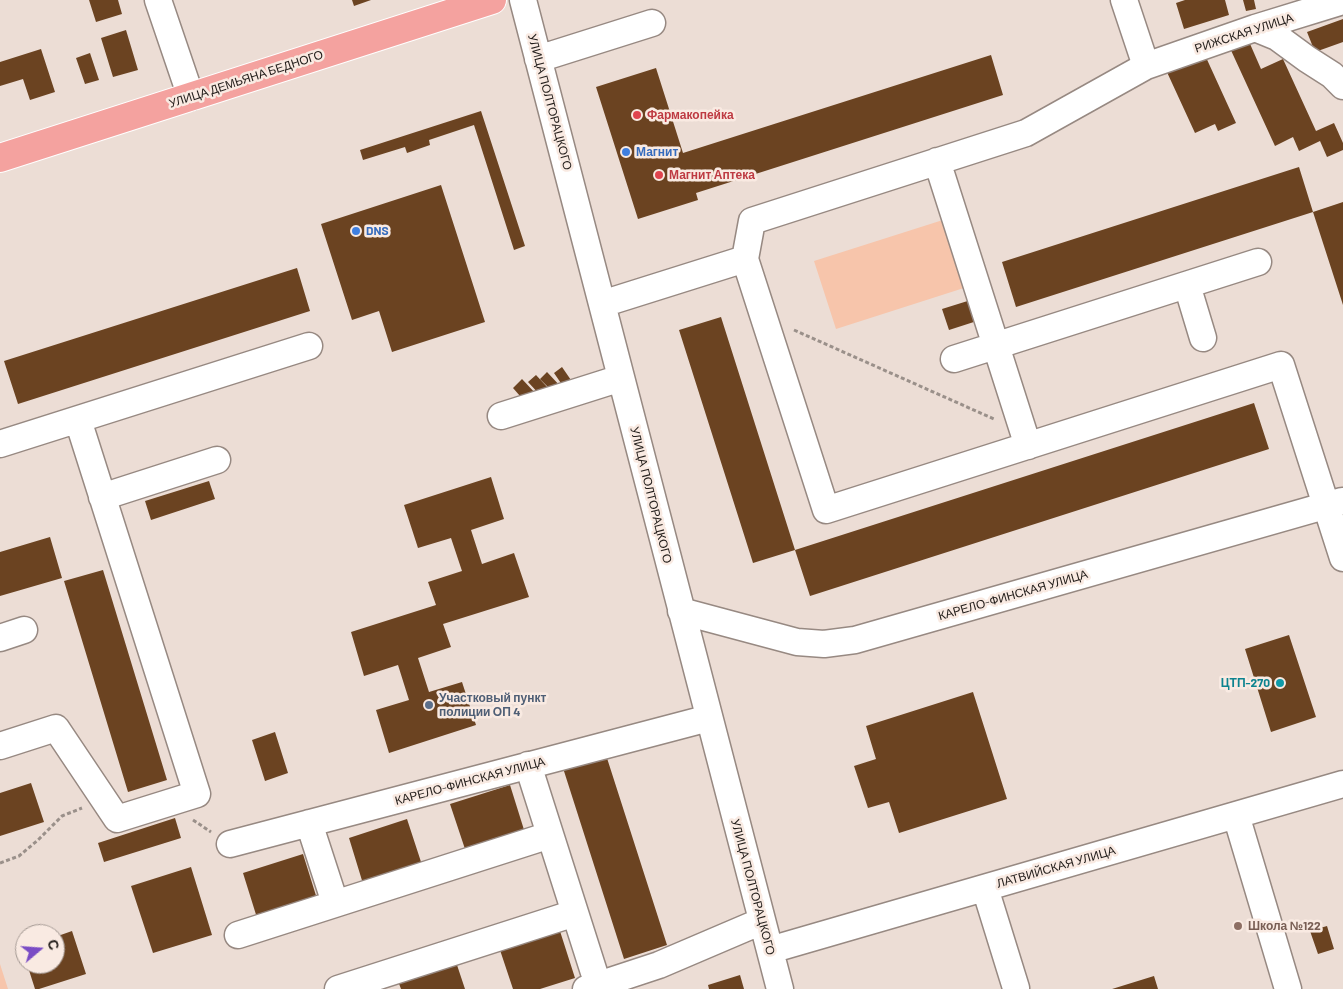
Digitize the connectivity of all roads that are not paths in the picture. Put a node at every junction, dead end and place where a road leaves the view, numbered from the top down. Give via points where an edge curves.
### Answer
1 (158, 0) edge
2 (492, 0) edge
3 (523, 0) edge
4 (1124, 0) edge
5 (1343, 1) edge
6 (652, 23) dead end
7 (1255, 28) junction
8 (538, 59) junction
9 (1146, 66) junction
10 (1343, 86) edge
11 (191, 97) junction
12 (0, 158) edge
13 (937, 162) junction
14 (745, 259) junction
15 (1258, 262) dead end
16 (1187, 285) junction
17 (602, 304) junction
18 (1203, 338) dead end
19 (309, 346) dead end
20 (996, 346) junction
21 (954, 360) dead end
22 (621, 378) junction
23 (501, 416) dead end
24 (78, 420) junction
25 (1026, 439) junction
26 (0, 444) edge
27 (217, 460) dead end
28 (102, 496) junction
29 (1334, 503) edge
30 (1343, 558) edge
31 (681, 611) junction
32 (709, 718) junction
33 (0, 746) edge
34 (528, 766) junction
35 (1343, 784) edge
36 (1236, 815) junction
37 (310, 823) junction
38 (550, 834) junction
39 (230, 844) road end
40 (985, 888) junction
41 (335, 903) junction
42 (575, 913) junction
43 (762, 921) junction
44 (238, 934) dead end
45 (770, 950) junction
46 (592, 987) edge
47 (1016, 988) edge
48 (338, 989) edge
49 (780, 989) edge
50 (1288, 989) edge

1 - 11 street
2 - 11 main road, УЛИЦА ДЕМЬЯНА БЕДНОГО
3 - 8 street, УЛИЦА ПОЛТОРАЦКОГО
4 - 9 street
5 - 7 street, РИЖСКАЯ УЛИЦА
6 - 8 street
7 - 9 street, РИЖСКАЯ УЛИЦА
7 - 10 street via 1277,37
8 - 17 street, УЛИЦА ПОЛТОРАЦКОГО
9 - 13 street, РИЖСКАЯ УЛИЦА via 1026,133
11 - 12 main road, УЛИЦА ДЕМЬЯНА БЕДНОГО
13 - 14 street, РИЖСКАЯ УЛИЦА via 752,220
13 - 20 street
14 - 17 street
14 - 25 street via 826,510
15 - 16 street
16 - 18 street
16 - 20 street
17 - 22 street, УЛИЦА ПОЛТОРАЦКОГО
19 - 24 street
20 - 21 street
20 - 25 street
22 - 23 street
22 - 31 street, УЛИЦА ПОЛТОРАЦКОГО
24 - 26 street
24 - 28 street
25 - 29 street via 1281,365
27 - 28 street
28 - 33 street via 197,794 117,819 56,728
29 - 30 street
29 - 31 street, КАРЕЛО-ФИНСКАЯ УЛИЦА via 855,640 824,644 797,642
31 - 32 street, УЛИЦА ПОЛТОРАЦКОГО
32 - 34 street, КАРЕЛО-ФИНСКАЯ УЛИЦА
32 - 43 street, УЛИЦА ПОЛТОРАЦКОГО
34 - 37 street, КАРЕЛО-ФИНСКАЯ УЛИЦА
34 - 38 street
35 - 36 street, ЛАТВИЙСКАЯ УЛИЦА
36 - 40 street, ЛАТВИЙСКАЯ УЛИЦА
36 - 50 street
37 - 39 street, КАРЕЛО-ФИНСКАЯ УЛИЦА
37 - 41 street
38 - 41 street
38 - 42 street
40 - 45 street, ЛАТВИЙСКАЯ УЛИЦА
40 - 47 street
41 - 44 street
42 - 46 street
42 - 48 street
43 - 45 street, УЛИЦА ПОЛТОРАЦКОГО
43 - 46 street via 660,965
45 - 49 street, УЛИЦА ПОЛТОРАЦКОГО

